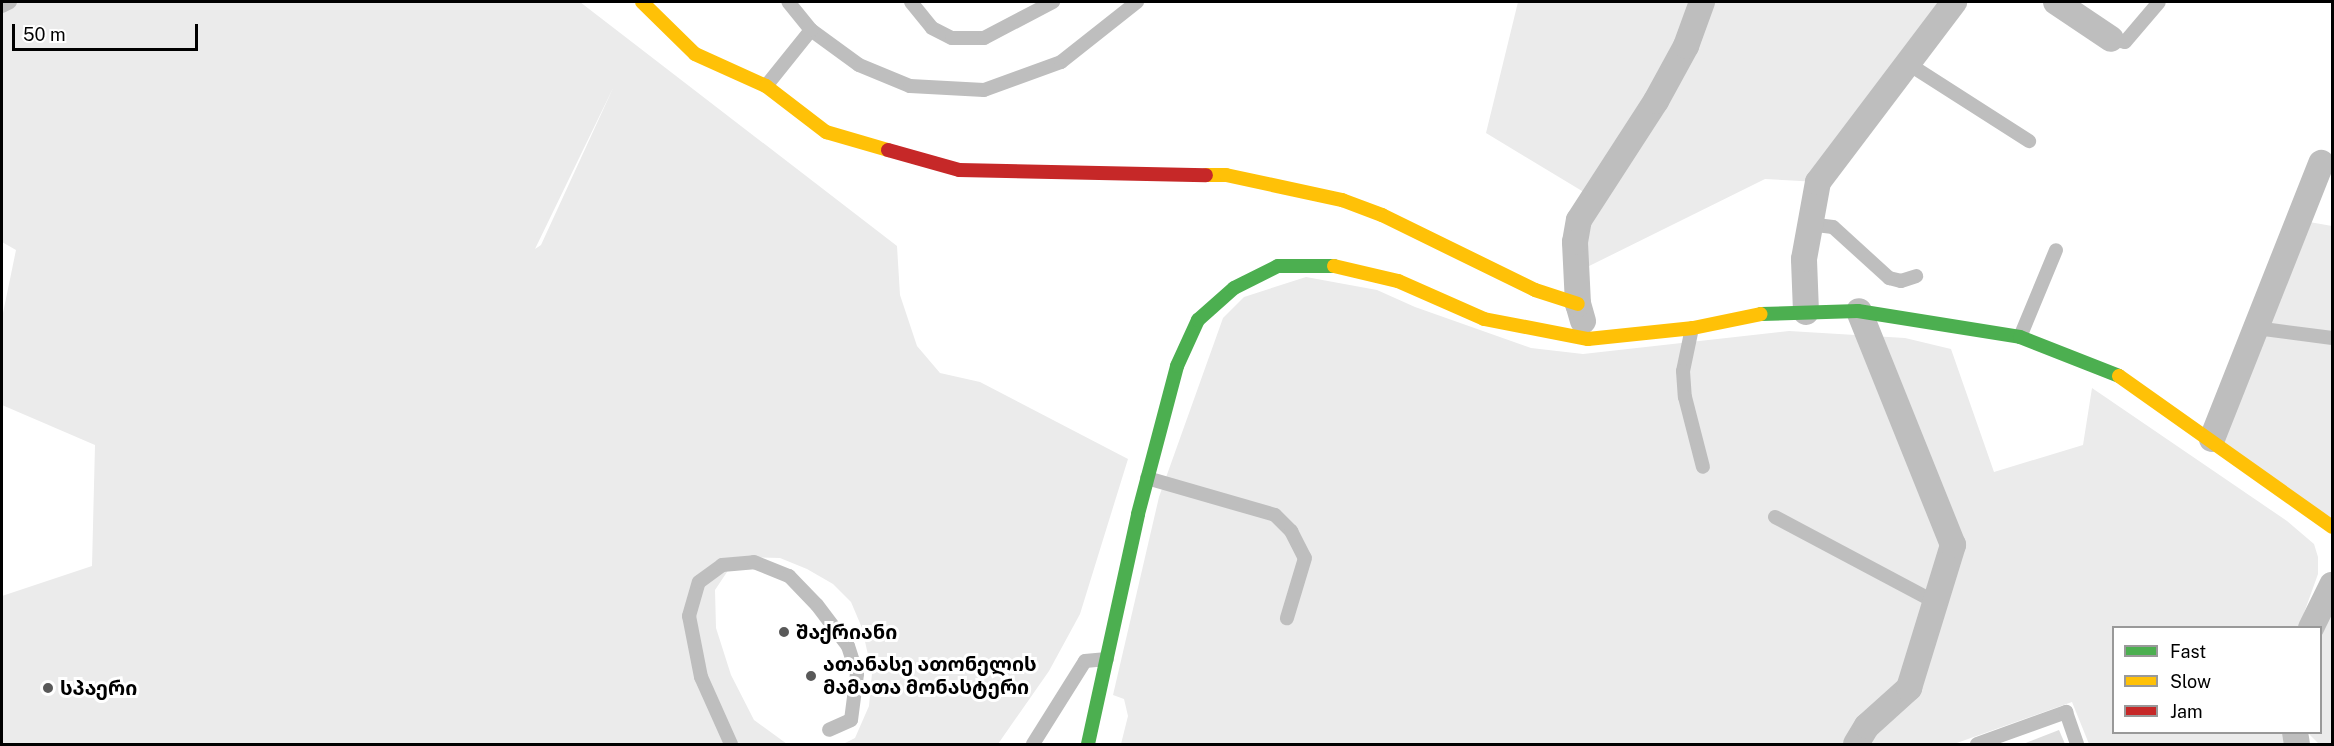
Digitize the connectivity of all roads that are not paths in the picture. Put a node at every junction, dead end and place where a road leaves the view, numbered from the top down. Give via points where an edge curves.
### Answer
1 (10, 2) edge
2 (642, 2) edge
3 (788, 2) edge
4 (911, 2) edge
5 (1053, 2) edge
6 (1137, 2) edge
7 (1701, 2) edge
8 (1954, 2) edge
9 (2056, 2) edge
10 (2159, 2) edge
11 (2, 6) edge
12 (1034, 7) edge
13 (811, 30) junction
14 (2111, 39) joint
15 (1907, 63) junction
16 (766, 87) junction
17 (2029, 141) dead end
18 (2321, 163) dead end
19 (1808, 224) junction
20 (2056, 250) dead end
21 (1916, 276) dead end
22 (1578, 304) junction
23 (1859, 311) junction
24 (1806, 312) junction
25 (1693, 328) junction
26 (2256, 328) junction
27 (2020, 337) junction
28 (2332, 338) edge
29 (1588, 339) junction
30 (2212, 440) junction
31 (1703, 467) dead end
32 (1147, 478) junction
33 (1775, 517) dead end
34 (2332, 527) edge
35 (2332, 585) edge
36 (1937, 603) junction
37 (1287, 618) dead end
38 (2312, 626) edge
39 (1107, 659) junction
40 (830, 730) dead end
41 (731, 744) edge
42 (1033, 744) edge
43 (1088, 744) edge
44 (1856, 744) edge
45 (1977, 744) edge
46 (2077, 744) edge

1 - 11 lane
2 - 16 street via 696,54
3 - 13 lane
4 - 12 lane via 932,27 952,38 984,38
5 - 12 lane
6 - 13 lane via 1061,62 984,90 910,86 859,65
7 - 22 street via 1686,46 1656,101 1579,220 1575,243
8 - 15 street
9 - 14 street
10 - 14 lane via 2125,42
13 - 16 lane
15 - 17 lane
15 - 19 street via 1818,182
16 - 22 street via 826,132 958,170 1226,175 1342,200 1382,215 1535,290
18 - 26 street
19 - 21 lane via 1833,227 1889,278 1901,281
19 - 24 street via 1804,259
20 - 27 lane
22 - 29 street
23 - 24 street
23 - 27 street
23 - 36 street via 1949,527 1953,545
24 - 25 street via 1760,314
25 - 29 street
25 - 31 lane via 1683,371 1685,397
26 - 28 lane
26 - 30 street
27 - 30 street via 2115,373
29 - 32 street via 1484,319 1398,281 1332,266 1278,266 1262,271 1234,288 1198,320 1177,366
30 - 34 street
32 - 37 lane via 1275,515 1291,531 1305,558
32 - 39 street
33 - 36 lane
35 - 38 street
36 - 44 street via 1909,688 1867,726
39 - 42 lane via 1084,661
39 - 43 street
40 - 41 lane via 851,720 857,674 848,646 789,576 754,562 722,564 699,582 689,616 701,677
45 - 46 lane via 2066,712

